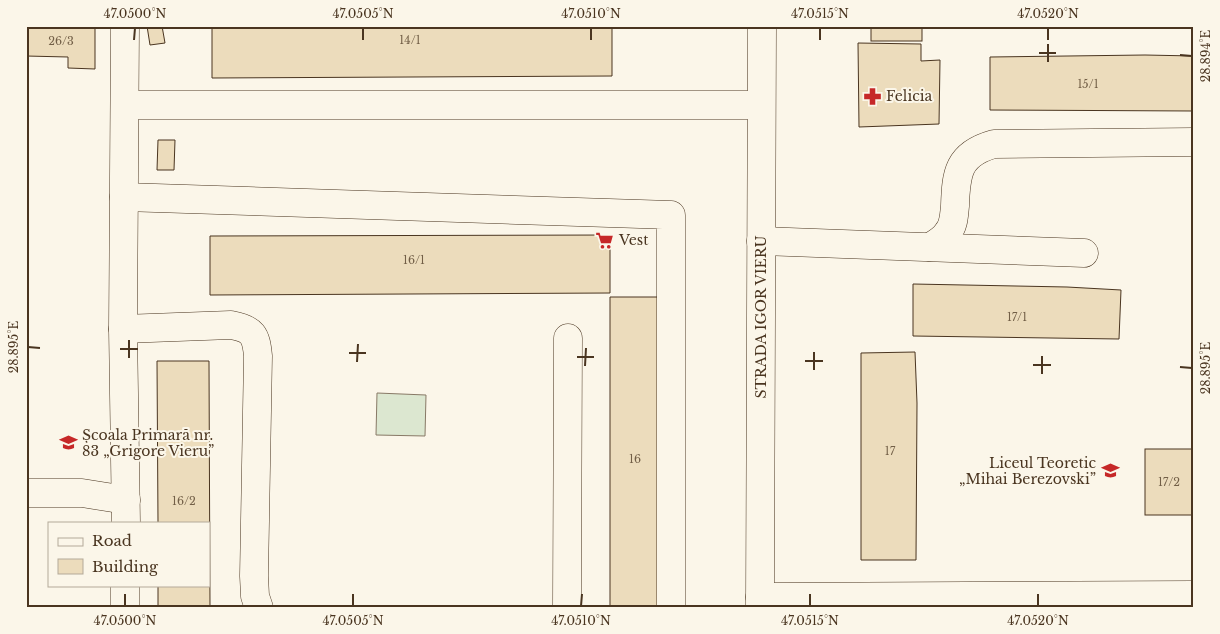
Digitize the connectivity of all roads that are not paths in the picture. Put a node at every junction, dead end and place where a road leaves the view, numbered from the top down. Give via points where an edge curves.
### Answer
1 (125, 26) edge
2 (762, 26) edge
3 (125, 105) junction
4 (761, 105) junction
5 (1194, 142) edge
6 (124, 197) junction
7 (761, 241) junction
8 (930, 247) junction
9 (1084, 253) dead end
10 (123, 329) junction
11 (568, 338) dead end
12 (26, 493) edge
13 (126, 511) edge
14 (126, 586) edge
15 (1194, 595) edge
16 (760, 602) edge
17 (126, 608) edge
18 (259, 608) edge
19 (567, 608) edge
20 (671, 608) edge

1 - 3 street
2 - 4 street, STRADA IGOR VIERU
3 - 4 street
3 - 6 street
4 - 7 street, STRADA IGOR VIERU
5 - 8 street via 994,144 981,147 972,152 957,174 953,222 949,231
6 - 10 street
6 - 20 street via 671,215
7 - 8 street
7 - 16 street, STRADA IGOR VIERU
8 - 9 street
10 - 13 street
10 - 18 street via 231,325 244,327 256,340 254,576
11 - 19 street
12 - 13 street via 82,493
14 - 17 street
15 - 16 street

